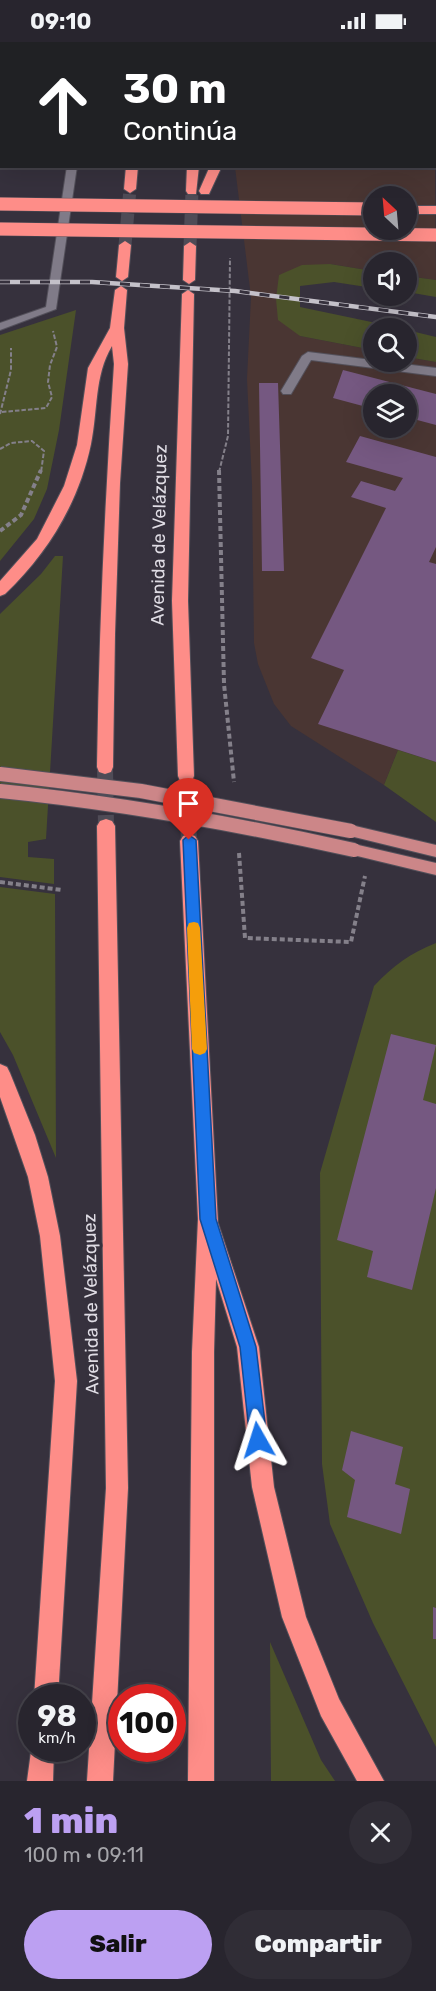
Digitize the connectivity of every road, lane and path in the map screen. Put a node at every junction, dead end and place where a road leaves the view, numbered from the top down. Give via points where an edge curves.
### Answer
1 (72, 168) edge
2 (132, 168) edge
3 (193, 168) edge
4 (215, 168) edge
5 (130, 189) tunnel mouth
6 (0, 204) edge
7 (363, 209) edge
8 (417, 210) edge
9 (436, 210) edge
10 (0, 229) edge
11 (436, 235) edge
12 (125, 245) tunnel mouth
13 (190, 246) tunnel mouth
14 (230, 256) dead end
15 (51, 325) dead end
16 (0, 327) edge
17 (117, 328) junction
18 (11, 338) dead end
19 (436, 372) edge
20 (287, 391) dead end
21 (1, 413) edge
22 (0, 449) edge
23 (0, 531) edge
24 (0, 590) edge
25 (224, 684) dead end
26 (105, 767) tunnel mouth
27 (0, 774) edge
28 (186, 776) tunnel mouth
29 (0, 791) edge
30 (106, 826) tunnel mouth
31 (189, 840) tunnel mouth
32 (436, 851) edge
33 (436, 869) edge
34 (367, 870) dead end
35 (0, 882) edge
36 (62, 890) dead end
37 (245, 938) dead end
38 (0, 1073) edge
39 (208, 1219) junction
40 (47, 1684) edge
41 (41, 1762) edge
42 (40, 1781) edge
43 (99, 1781) edge
44 (201, 1781) edge
45 (371, 1781) edge

1 - 16 street via 51,309
2 - 5 highway
3 - 4 highway via 198,191
6 - 7 highway, bridge
8 - 9 highway
10 - 11 highway, bridge
12 - 17 highway
13 - 28 highway, Avenida de Velázquez via 180,601
14 - 25 path via 228,436 218,476
15 - 21 path via 57,347 50,365 51,397 46,408
17 - 24 highway via 95,366 84,446 70,492 47,535
17 - 26 highway via 121,364 112,483
18 - 21 path via 11,370
19 - 20 street via 308,356
22 - 23 path via 11,442 32,441 44,451 41,471 21,514
27 - 32 main road, bridge via 141,791
29 - 33 main road, bridge via 139,807 247,826
30 - 43 highway, Avenida de Velázquez via 117,1488
31 - 39 highway
34 - 37 path via 351,942
35 - 36 path
38 - 40 highway via 38,1177 50,1236 66,1381
39 - 44 highway via 203,1352
39 - 45 highway via 248,1347 263,1487 294,1617 330,1707
41 - 42 highway

